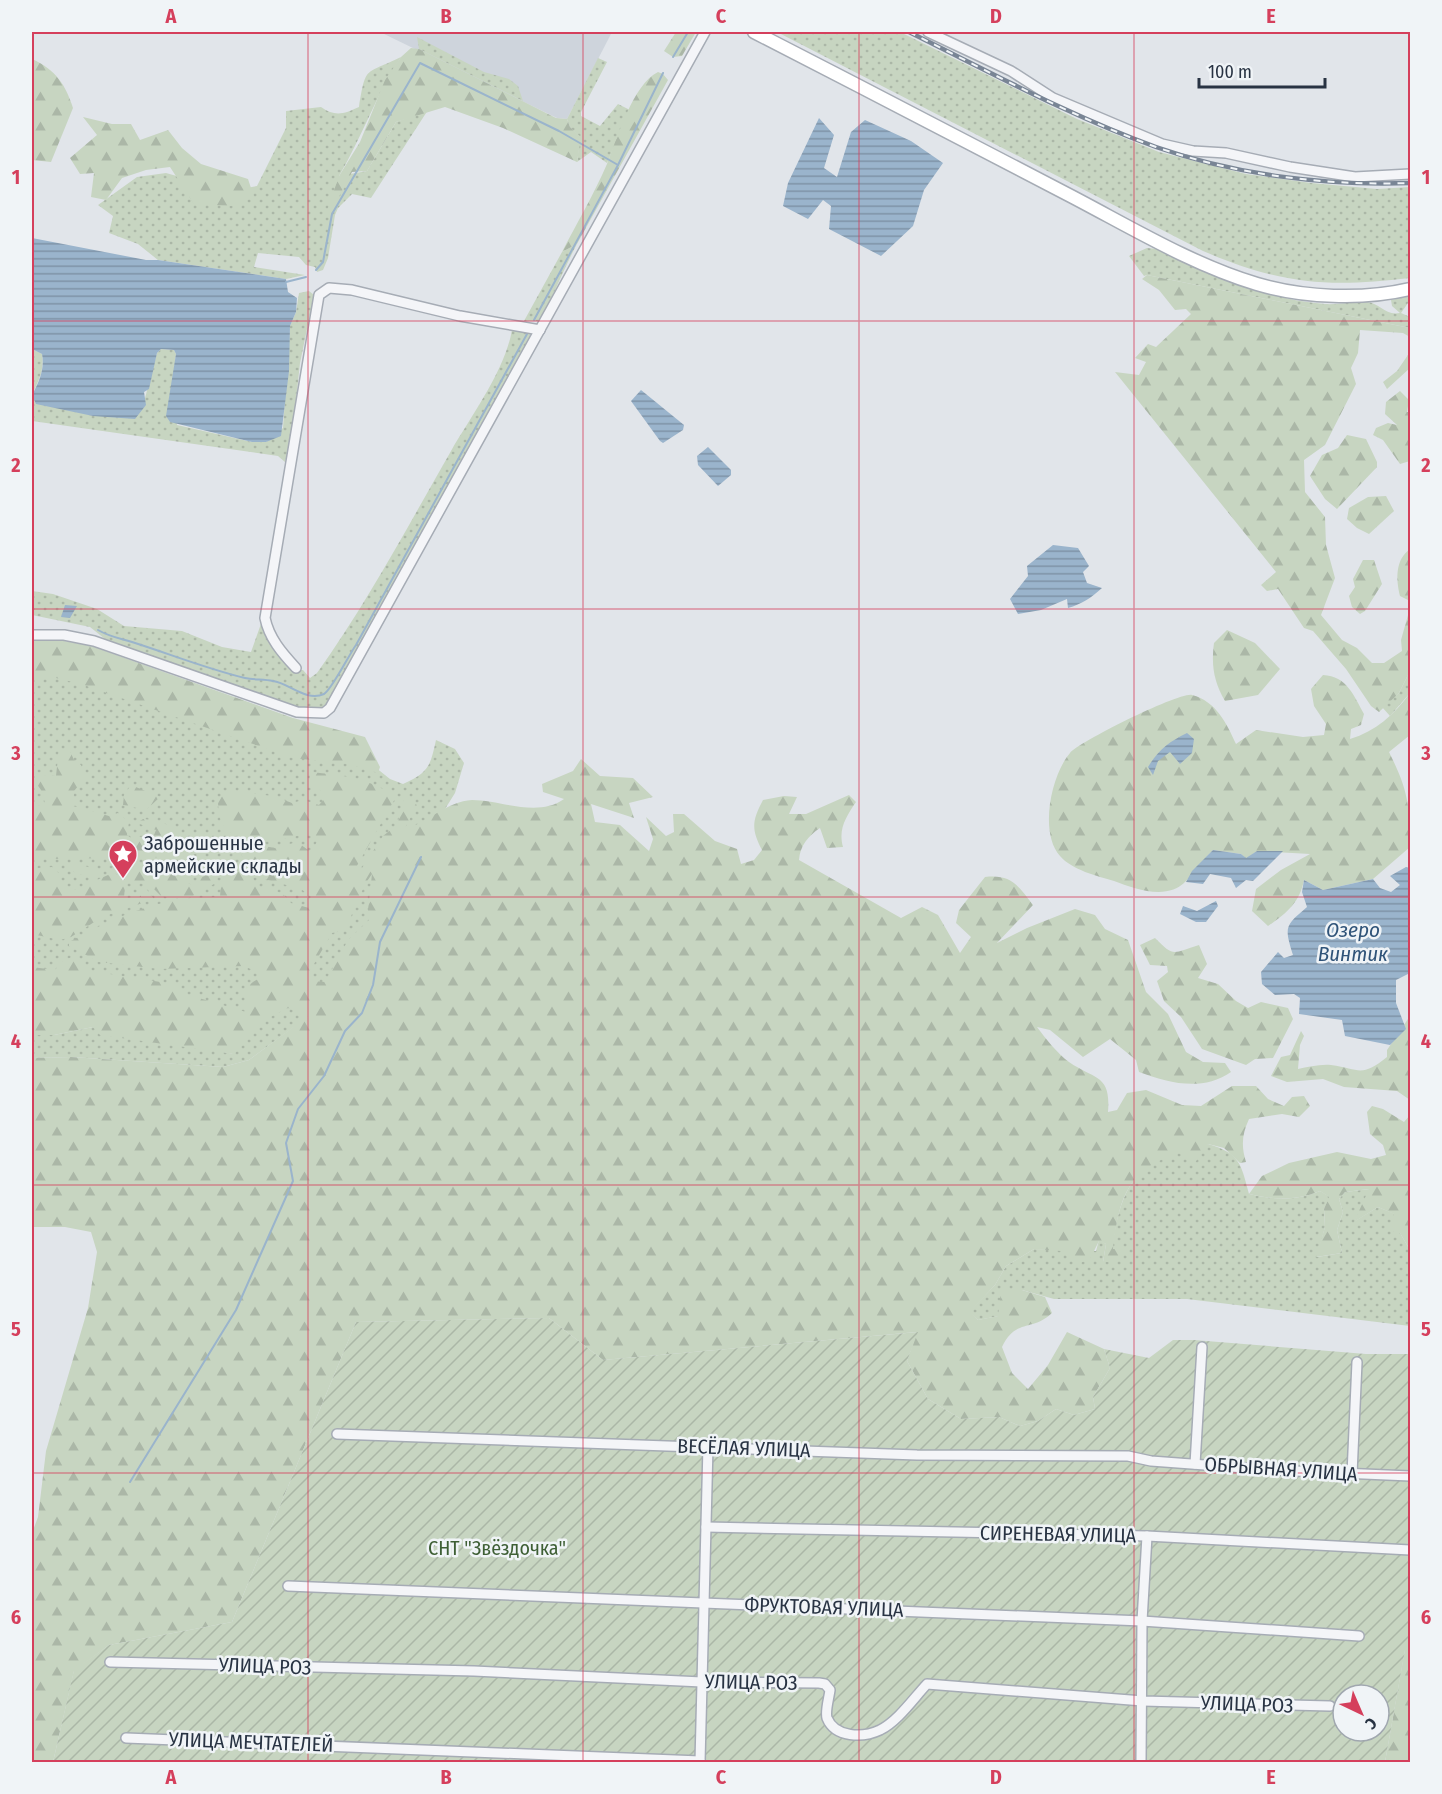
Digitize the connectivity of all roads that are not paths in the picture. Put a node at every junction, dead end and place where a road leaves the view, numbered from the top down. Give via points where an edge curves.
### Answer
1 (705, 32) edge
2 (754, 32) edge
3 (928, 32) edge
4 (1410, 174) edge
5 (1410, 289) edge
6 (540, 330) junction
7 (32, 635) edge
8 (296, 668) dead end
9 (1202, 1347) dead end
10 (1357, 1362) dead end
11 (338, 1434) dead end
12 (708, 1446) junction
13 (1151, 1461) joint
14 (1196, 1464) junction
15 (1352, 1474) junction
16 (1410, 1476) edge
17 (706, 1527) junction
18 (1147, 1536) junction
19 (1410, 1550) edge
20 (288, 1586) dead end
21 (702, 1603) junction
22 (1142, 1621) junction
23 (1359, 1636) dead end
24 (110, 1662) dead end
25 (702, 1682) junction
26 (1143, 1701) junction
27 (1330, 1706) dead end
28 (126, 1738) dead end
29 (700, 1762) edge
30 (1141, 1762) edge

1 - 6 street
2 - 5 main road via 1230,274 1286,290 1326,295
3 - 4 street via 1011,71 1053,98 1162,144 1355,177
6 - 7 street via 324,713 297,712 94,641 64,635
6 - 8 street via 352,290 329,288 319,295 266,618 274,642
9 - 14 street
10 - 15 street
11 - 12 street, ВЕСЁЛАЯ УЛИЦА
12 - 13 street, ВЕСЁЛАЯ УЛИЦА via 917,1455 1128,1456
12 - 17 street
13 - 14 street, ОБРЫВНАЯ УЛИЦА
14 - 15 street, ОБРЫВНАЯ УЛИЦА
15 - 16 street, ОБРЫВНАЯ УЛИЦА
17 - 18 street, СИРЕНЕВАЯ УЛИЦА
17 - 21 street
18 - 19 street, СИРЕНЕВАЯ УЛИЦА
18 - 22 street
20 - 21 street, ФРУКТОВАЯ УЛИЦА
21 - 22 street, ФРУКТОВАЯ УЛИЦА
21 - 25 street
22 - 23 street, ФРУКТОВАЯ УЛИЦА
22 - 26 street
24 - 25 street, УЛИЦА РОЗ
25 - 26 street, УЛИЦА РОЗ via 825,1684 830,1690 826,1716 844,1734 867,1734 882,1729 927,1684
25 - 29 street
26 - 27 street, УЛИЦА РОЗ
26 - 30 street
28 - 29 street, УЛИЦА МЕЧТАТЕЛЕЙ

